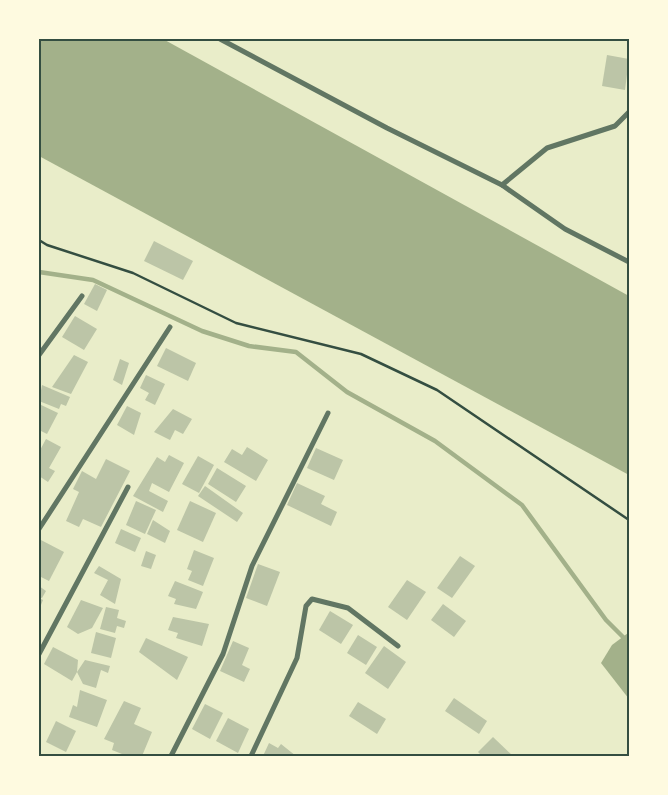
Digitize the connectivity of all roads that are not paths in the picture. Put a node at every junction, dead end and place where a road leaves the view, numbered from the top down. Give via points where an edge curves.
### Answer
1 (220, 39) edge
2 (629, 112) edge
3 (502, 185) junction
4 (629, 262) edge
5 (82, 296) dead end
6 (170, 326) dead end
7 (39, 355) edge
8 (328, 413) dead end
9 (128, 487) dead end
10 (39, 529) edge
11 (398, 646) dead end
12 (39, 654) edge
13 (171, 756) edge
14 (251, 756) edge

1 - 3 street
2 - 3 street via 615,126 547,148
3 - 4 street via 565,229
5 - 7 street
6 - 10 street
8 - 13 street via 252,566 223,654
9 - 12 street
11 - 14 street via 348,608 312,599 306,606 297,658

